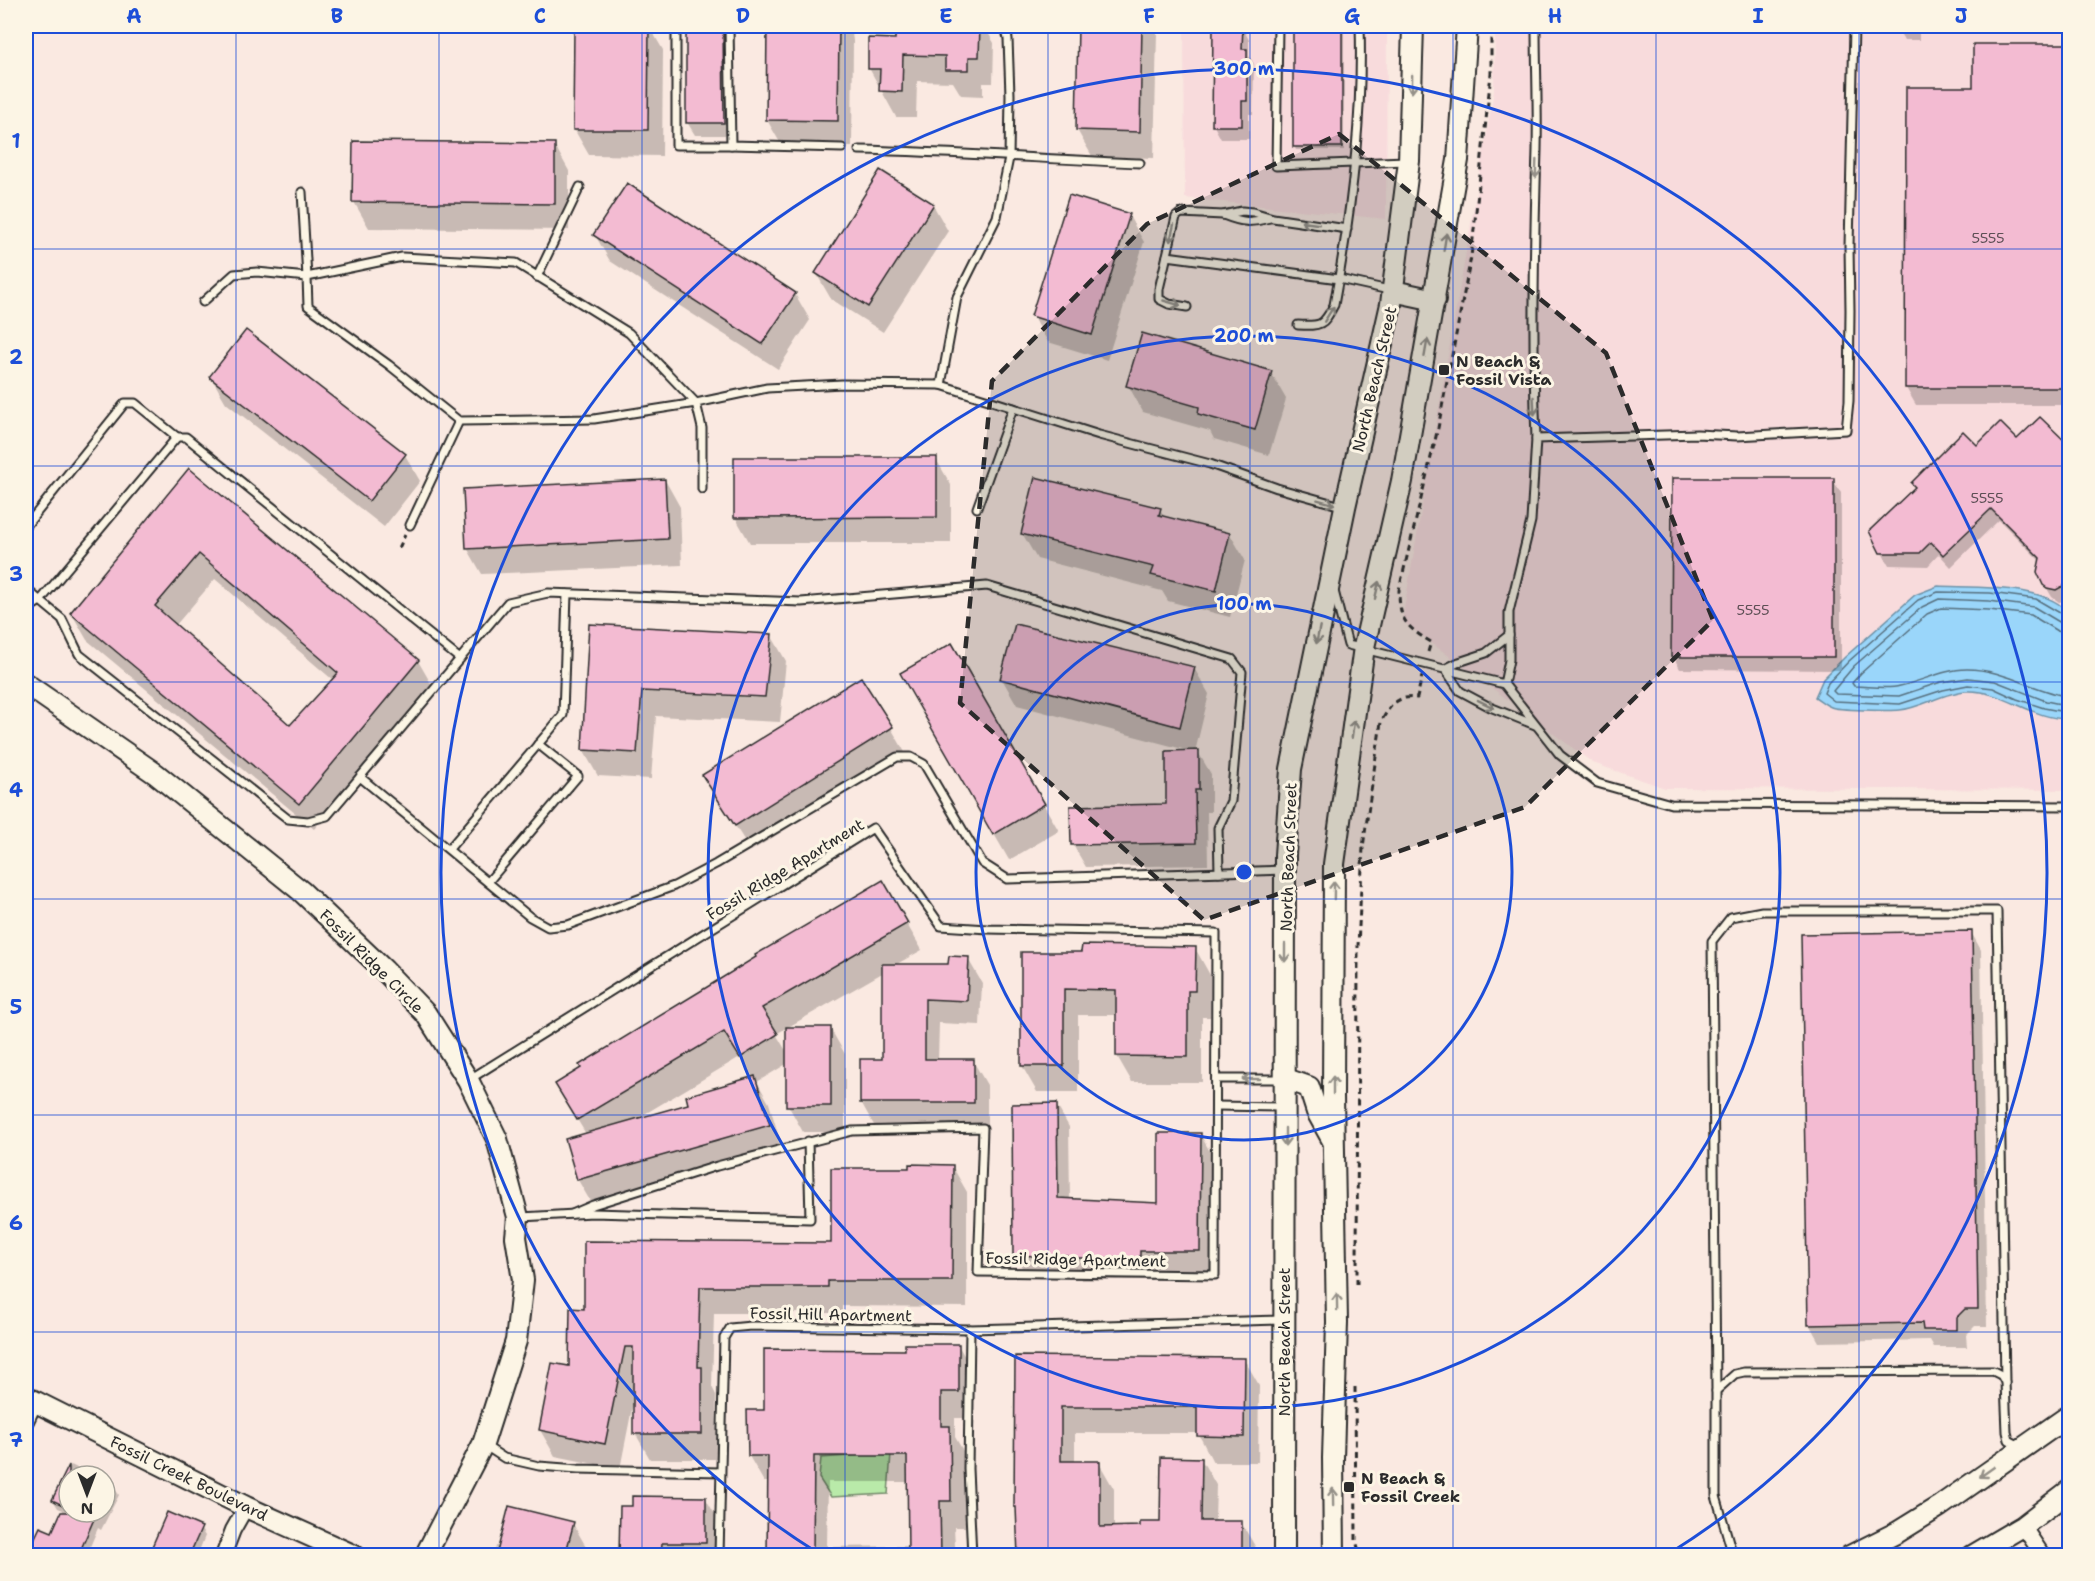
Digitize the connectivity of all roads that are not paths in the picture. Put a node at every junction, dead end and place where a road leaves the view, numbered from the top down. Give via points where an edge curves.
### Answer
1 (676, 26) edge
2 (729, 26) edge
3 (1005, 26) edge
4 (1278, 26) edge
5 (1360, 26) edge
6 (1413, 26) edge
7 (1536, 26) edge
8 (1854, 26) edge
9 (1468, 29) edge
10 (731, 145) junction
11 (842, 148) dead end
12 (859, 150) dead end
13 (1009, 158) junction
14 (1409, 161) junction
15 (1140, 163) dead end
16 (1355, 163) junction
17 (580, 187) dead end
18 (302, 192) dead end
19 (1347, 228) junction
20 (1167, 256) junction
21 (307, 277) junction
22 (537, 277) junction
23 (1339, 279) junction
24 (1393, 291) junction
25 (1435, 300) junction
26 (203, 302) dead end
27 (1187, 307) dead end
28 (1298, 325) dead end
29 (941, 385) junction
30 (696, 403) junction
31 (1013, 408) junction
32 (459, 421) junction
33 (177, 437) junction
34 (1536, 439) junction
35 (702, 489) dead end
36 (1345, 507) junction
37 (977, 508) dead end
38 (26, 525) edge
39 (410, 525) dead end
40 (1330, 578) junction
41 (26, 589) edge
42 (567, 594) junction
43 (40, 601) junction
44 (26, 610) edge
45 (1509, 635) junction
46 (1364, 647) junction
47 (460, 659) junction
48 (1445, 669) junction
49 (26, 684) edge
50 (1503, 684) junction
51 (1537, 726) junction
52 (538, 744) junction
53 (360, 777) junction
54 (2070, 806) edge
55 (449, 849) junction
56 (1285, 869) junction
57 (1219, 872) junction
58 (488, 882) junction
59 (1216, 1079) junction
60 (1286, 1079) junction
61 (468, 1080) junction
62 (1216, 1107) junction
63 (1285, 1107) junction
64 (808, 1141) junction
65 (1334, 1143) junction
66 (572, 1214) junction
67 (518, 1217) junction
68 (1285, 1320) junction
69 (970, 1329) junction
70 (2005, 1382) junction
71 (1716, 1391) junction
72 (30, 1400) edge
73 (2070, 1415) edge
74 (26, 1421) edge
75 (483, 1444) junction
76 (2022, 1448) junction
77 (720, 1472) junction
78 (2070, 1490) edge
79 (246, 1508) junction
80 (2024, 1526) junction
81 (223, 1556) edge
82 (355, 1556) edge
83 (425, 1556) edge
84 (718, 1556) edge
85 (972, 1556) edge
86 (1284, 1556) edge
87 (1334, 1556) edge
88 (1733, 1556) edge
89 (1850, 1556) edge
90 (1972, 1556) edge
91 (2043, 1556) edge

1 - 10 lane via 676,145
2 - 10 lane
3 - 13 lane via 1010,84
4 - 16 lane via 1276,166
5 - 16 lane
6 -> 14 main road, North Beach Street
7 -> 34 lane
8 - 34 lane via 1846,430
25 -> 9 main road via 1458,160
10 - 11 lane
12 - 13 lane
13 - 15 lane
13 - 29 lane via 997,217 957,297
14 - 16 lane
14 - 24 main road, North Beach Street
16 - 19 lane
17 - 22 lane
18 - 21 lane
19 -> 20 lane via 1273,218 1241,222 1223,215 1181,213 1176,217
19 - 23 lane
20 - 23 lane
20 -> 27 lane via 1159,299
21 - 22 lane via 402,257 516,263
21 - 26 lane via 234,274
21 - 32 lane via 308,306
22 - 30 lane via 628,333
23 - 24 lane
28 -> 23 lane via 1317,326 1326,321
24 - 25 main road
24 - 36 main road, North Beach Street
46 -> 25 main road via 1402,481
29 - 30 lane via 767,388
29 - 31 lane
30 - 32 lane via 594,419
30 - 35 lane via 702,428
31 -> 36 lane
31 - 37 lane
32 - 39 lane
33 - 38 lane via 135,403 125,403
33 - 43 lane
33 - 47 lane via 186,437
34 - 45 lane via 1531,521 1509,612
36 - 40 main road, North Beach Street
40 - 46 lane via 1348,645
40 -> 56 main road, North Beach Street via 1291,769
41 - 43 lane
42 - 47 lane via 548,593 508,602
42 - 52 lane via 563,715
42 - 57 lane via 801,602 987,586 1232,659 1242,672 1231,801 1218,828
43 - 44 lane
43 - 53 lane via 62,619 79,654 288,819 308,821 327,816
45 - 48 lane via 1486,653
45 - 50 lane via 1509,660
46 - 48 lane
65 -> 46 main road via 1334,864
47 - 53 lane
48 - 50 lane
48 -> 51 lane via 1460,691
49 - 61 main road, Fossil Ridge Circle via 156,774 301,891 426,1014
50 - 51 lane
51 - 54 lane via 1560,755 1597,783 1671,804
52 - 55 lane
52 - 58 lane via 578,776
53 - 55 lane
55 - 58 lane
56 - 57 lane
56 -> 60 main road, North Beach Street
57 - 58 lane via 1007,879 982,863 924,764 911,758 897,758 716,864 674,885 568,925 548,927
60 -> 59 lane
59 - 61 lane, Fossil Ridge Apartment via 1216,933 941,926 873,828
59 - 62 lane, Fossil Ridge Apartment
60 - 63 main road, North Beach Street
60 - 65 main road via 1309,1087
61 - 67 main road, Fossil Ridge Circle via 497,1139
62 - 63 lane
62 - 64 lane, Fossil Ridge Apartment via 1215,1275 978,1272 983,1128 852,1131
63 -> 68 main road, North Beach Street
64 - 66 lane, Fossil Ridge Apartment via 717,1166
64 - 66 lane, Fossil Ridge Apartment via 810,1219
87 -> 65 main road
66 - 67 lane, Fossil Ridge Apartment
67 - 75 main road, Fossil Ridge Circle via 516,1238 523,1280 516,1341
68 - 69 lane, Fossil Hill Apartment
68 - 86 main road, North Beach Street
69 - 77 lane, Fossil Hill Apartment via 730,1328 724,1338
69 - 85 lane via 968,1469
70 - 71 lane via 1993,1371 1744,1372 1735,1374
70 - 71 lane via 1997,911 1762,911 1731,917 1712,941
70 - 76 lane via 2009,1440
71 - 88 lane via 1716,1496
72 - 74 street
72 - 79 main road, Fossil Creek Boulevard
73 - 76 main road
75 - 77 lane via 504,1458 539,1466
75 - 83 main road, Fossil Ridge Circle
76 -> 89 main road via 1940,1506
77 - 84 lane, Fossil Hill Apartment
78 - 80 main road
79 - 81 street
79 - 82 main road, Fossil Creek Boulevard
80 - 90 main road
80 - 91 street

